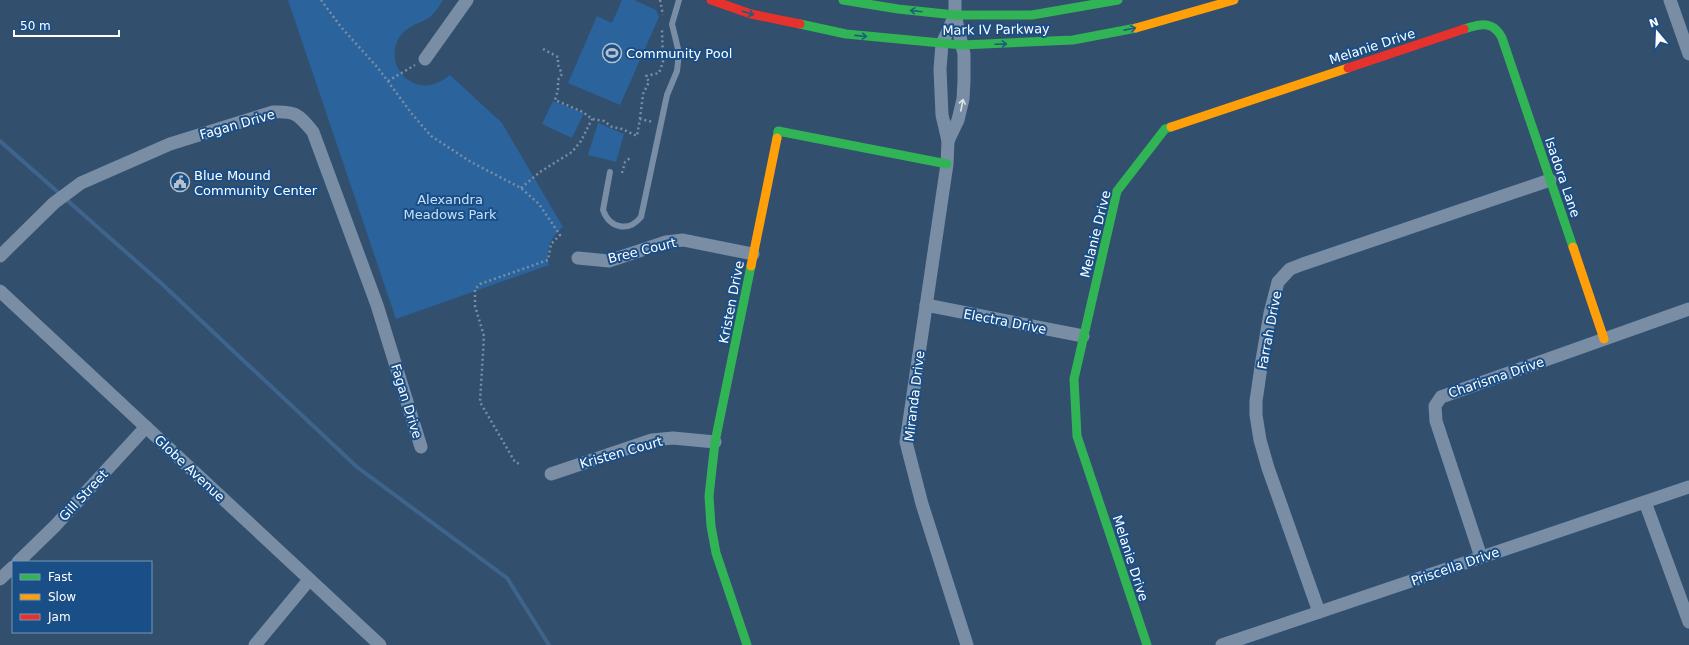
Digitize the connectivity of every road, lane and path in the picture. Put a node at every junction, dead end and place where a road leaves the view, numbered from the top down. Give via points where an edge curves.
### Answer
1 (321, 0) edge
2 (467, 0) edge
3 (660, 0) edge
4 (678, 0) edge
5 (711, 0) edge
6 (843, 0) edge
7 (955, 0) edge
8 (1118, 0) edge
9 (1234, 0) edge
10 (1670, 0) edge
11 (955, 15) junction
12 (663, 20) dead end
13 (662, 26) dead end
14 (1494, 26) joint
15 (942, 44) junction
16 (962, 45) junction
17 (543, 49) dead end
18 (1689, 54) edge
19 (425, 59) joint
20 (388, 80) junction
21 (592, 119) junction
22 (640, 119) junction
23 (661, 124) junction
24 (948, 141) junction
25 (631, 157) dead end
26 (947, 164) junction
27 (610, 172) dead end
28 (622, 173) dead end
29 (1550, 180) junction
30 (521, 188) junction
31 (753, 254) junction
32 (0, 256) edge
33 (578, 258) dead end
34 (0, 291) edge
35 (926, 305) junction
36 (1689, 309) edge
37 (1084, 336) junction
38 (1604, 339) junction
39 (146, 427) junction
40 (715, 442) junction
41 (421, 448) dead end
42 (520, 464) dead end
43 (551, 474) dead end
44 (1689, 487) edge
45 (1645, 502) junction
46 (1481, 557) junction
47 (19, 561) edge
48 (12, 568) edge
49 (0, 579) edge
50 (309, 580) junction
51 (1319, 612) junction
52 (1689, 622) edge
53 (256, 645) edge
54 (380, 645) edge
55 (747, 645) edge
56 (968, 645) edge
57 (1147, 645) edge
58 (1222, 645) edge

1 - 20 path via 341,27
2 - 19 street
3 - 12 path
4 - 23 lane via 672,24 679,53 677,71 667,95
5 -> 15 street, Mark IV Parkway via 751,14 846,34
11 -> 6 street, Mark IV Parkway
7 - 11 street, Miranda Drive
8 - 11 street, Mark IV Parkway via 1032,14
16 -> 9 street, Mark IV Parkway via 1074,40 1143,26
10 - 18 street
11 - 15 street, Miranda Drive
11 - 16 street, Miranda Drive
13 - 22 path via 663,62 659,73 646,76 649,82 644,94
14 - 29 street, Isadora Lane via 1504,43
14 - 37 street, Melanie Drive via 1476,25 1165,129 1116,192
15 - 16 street, Mark IV Parkway
15 - 24 street, Miranda Drive via 942,115
24 -> 16 street, Miranda Drive via 958,120 963,99
17 - 21 path via 558,57 558,66 562,74 558,80 555,100
19 - 20 path
20 - 30 path via 431,136 471,162
21 - 22 path via 604,121 612,127 637,136
21 - 30 path via 572,152 540,172
22 - 23 path
23 - 27 lane via 641,217 634,224 619,227 605,216 603,210
24 - 26 street, Miranda Drive
25 - 28 path via 624,162
26 - 31 street, Kristen Drive via 778,131
26 - 35 street, Miranda Drive
29 - 38 street, Isadora Lane
29 - 51 street, Farrah Drive via 1303,264 1290,269 1278,282 1262,360 1256,415 1268,468
30 - 42 path via 539,204 560,234 551,244 548,260 480,284 475,289 475,306 484,336 480,402 515,462
31 - 33 street, Bree Court via 682,240 666,242 609,261
31 - 40 street, Kristen Drive
32 - 41 street, Fagan Drive via 54,202 81,183 170,144 273,112 290,112 302,118 313,132 376,304
34 - 39 street, Globe Avenue
35 - 37 street, Electra Drive
35 - 56 street, Miranda Drive via 906,442 922,504
36 - 38 street, Charisma Drive
37 - 57 street, Melanie Drive via 1074,379 1077,436
38 - 46 street, Charisma Drive via 1441,397 1435,406 1436,421
39 - 47 street, Gill Street via 55,526
39 - 50 street, Globe Avenue
40 - 43 street, Kristen Court via 673,438 652,440
40 - 55 street, Kristen Drive via 709,496 711,526 716,553
44 - 45 street, Priscella Drive
45 - 46 street, Priscella Drive
45 - 52 street
46 - 51 street, Priscella Drive
48 - 49 street
50 - 53 street
50 - 54 street, Globe Avenue
51 - 58 street, Priscella Drive

